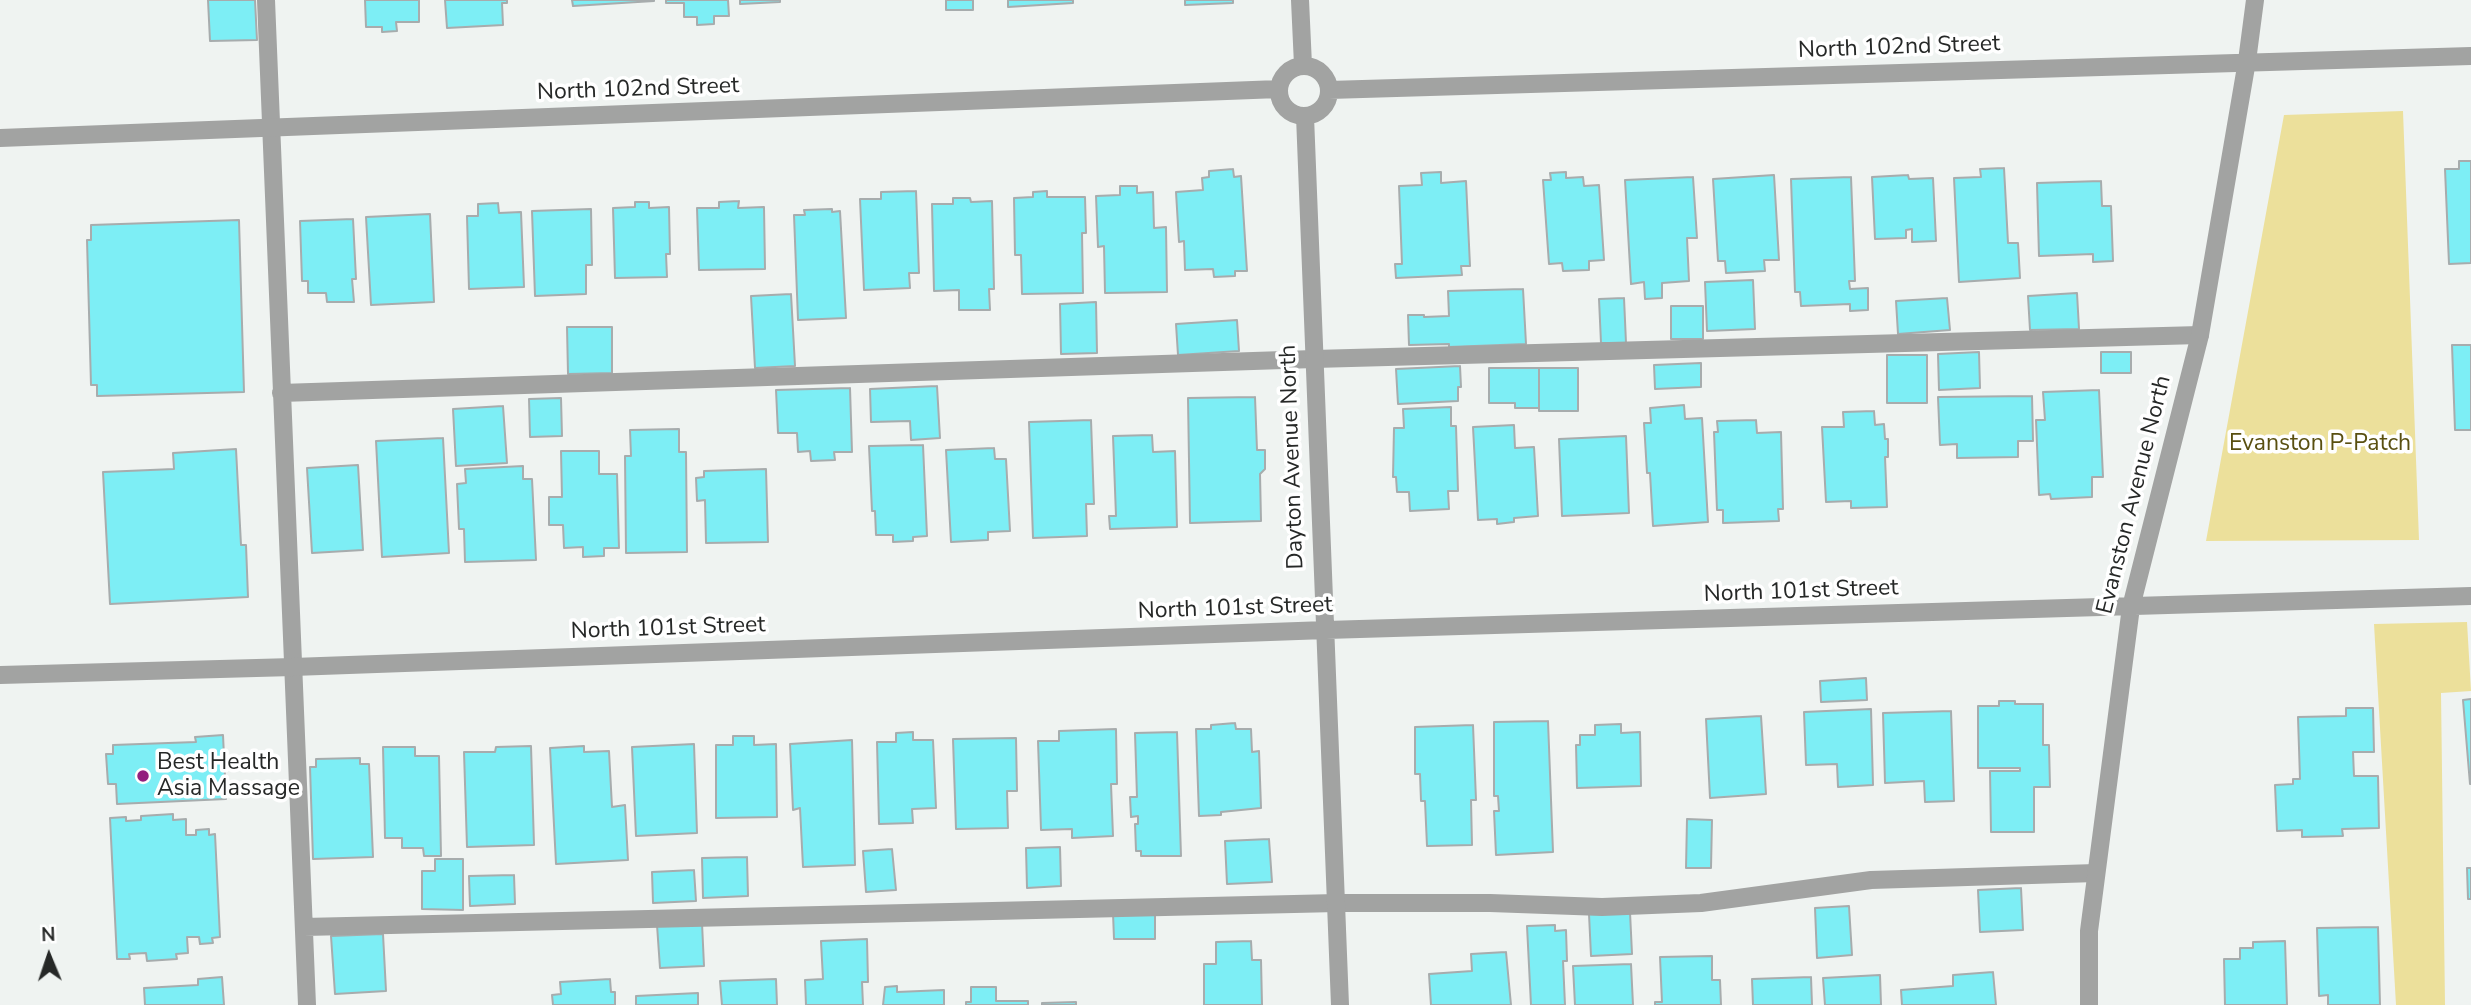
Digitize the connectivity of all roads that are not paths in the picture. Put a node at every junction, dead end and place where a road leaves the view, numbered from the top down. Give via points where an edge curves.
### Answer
1 (266, 0) edge
2 (1300, 0) edge
3 (2255, 0) edge
4 (2471, 56) edge
5 (2247, 61) junction
6 (1303, 65) junction
7 (1279, 89) junction
8 (1329, 90) junction
9 (1305, 116) junction
10 (270, 129) junction
11 (0, 138) edge
12 (2200, 335) junction
13 (1314, 359) junction
14 (281, 393) junction
15 (2471, 596) edge
16 (2131, 607) junction
17 (1326, 630) junction
18 (293, 667) junction
19 (0, 675) edge
20 (2095, 873) junction
21 (1337, 903) junction
22 (304, 927) junction
23 (307, 1005) edge
24 (1340, 1005) edge
25 (2089, 1005) edge

1 - 10 street
2 - 6 street
3 - 5 street, Evanston Avenue North
4 - 5 street, North 102nd Street
5 - 8 street, North 102nd Street
5 - 12 street, Evanston Avenue North
6 - 7 street via 1286,74
6 - 8 street via 1322,72
7 - 9 street via 1290,112
7 - 10 street, North 102nd Street
8 - 9 street via 1322,108
9 - 13 street, Dayton Avenue North
10 - 11 street, North 102nd Street
10 - 14 street
12 - 13 street
12 - 16 street, Evanston Avenue North
13 - 14 street
13 - 17 street, Dayton Avenue North
14 - 18 street
15 - 16 street, North 101st Street
16 - 17 street, North 101st Street
16 - 20 street, Evanston Avenue North
17 - 18 street, North 101st Street
17 - 21 street, Dayton Avenue North
18 - 19 street, North 101st Street
18 - 22 street
20 - 21 street via 1871,880 1701,903 1602,907
20 - 25 street, Evanston Avenue North via 2088,930
21 - 22 street
21 - 24 street, Dayton Avenue North
22 - 23 street

